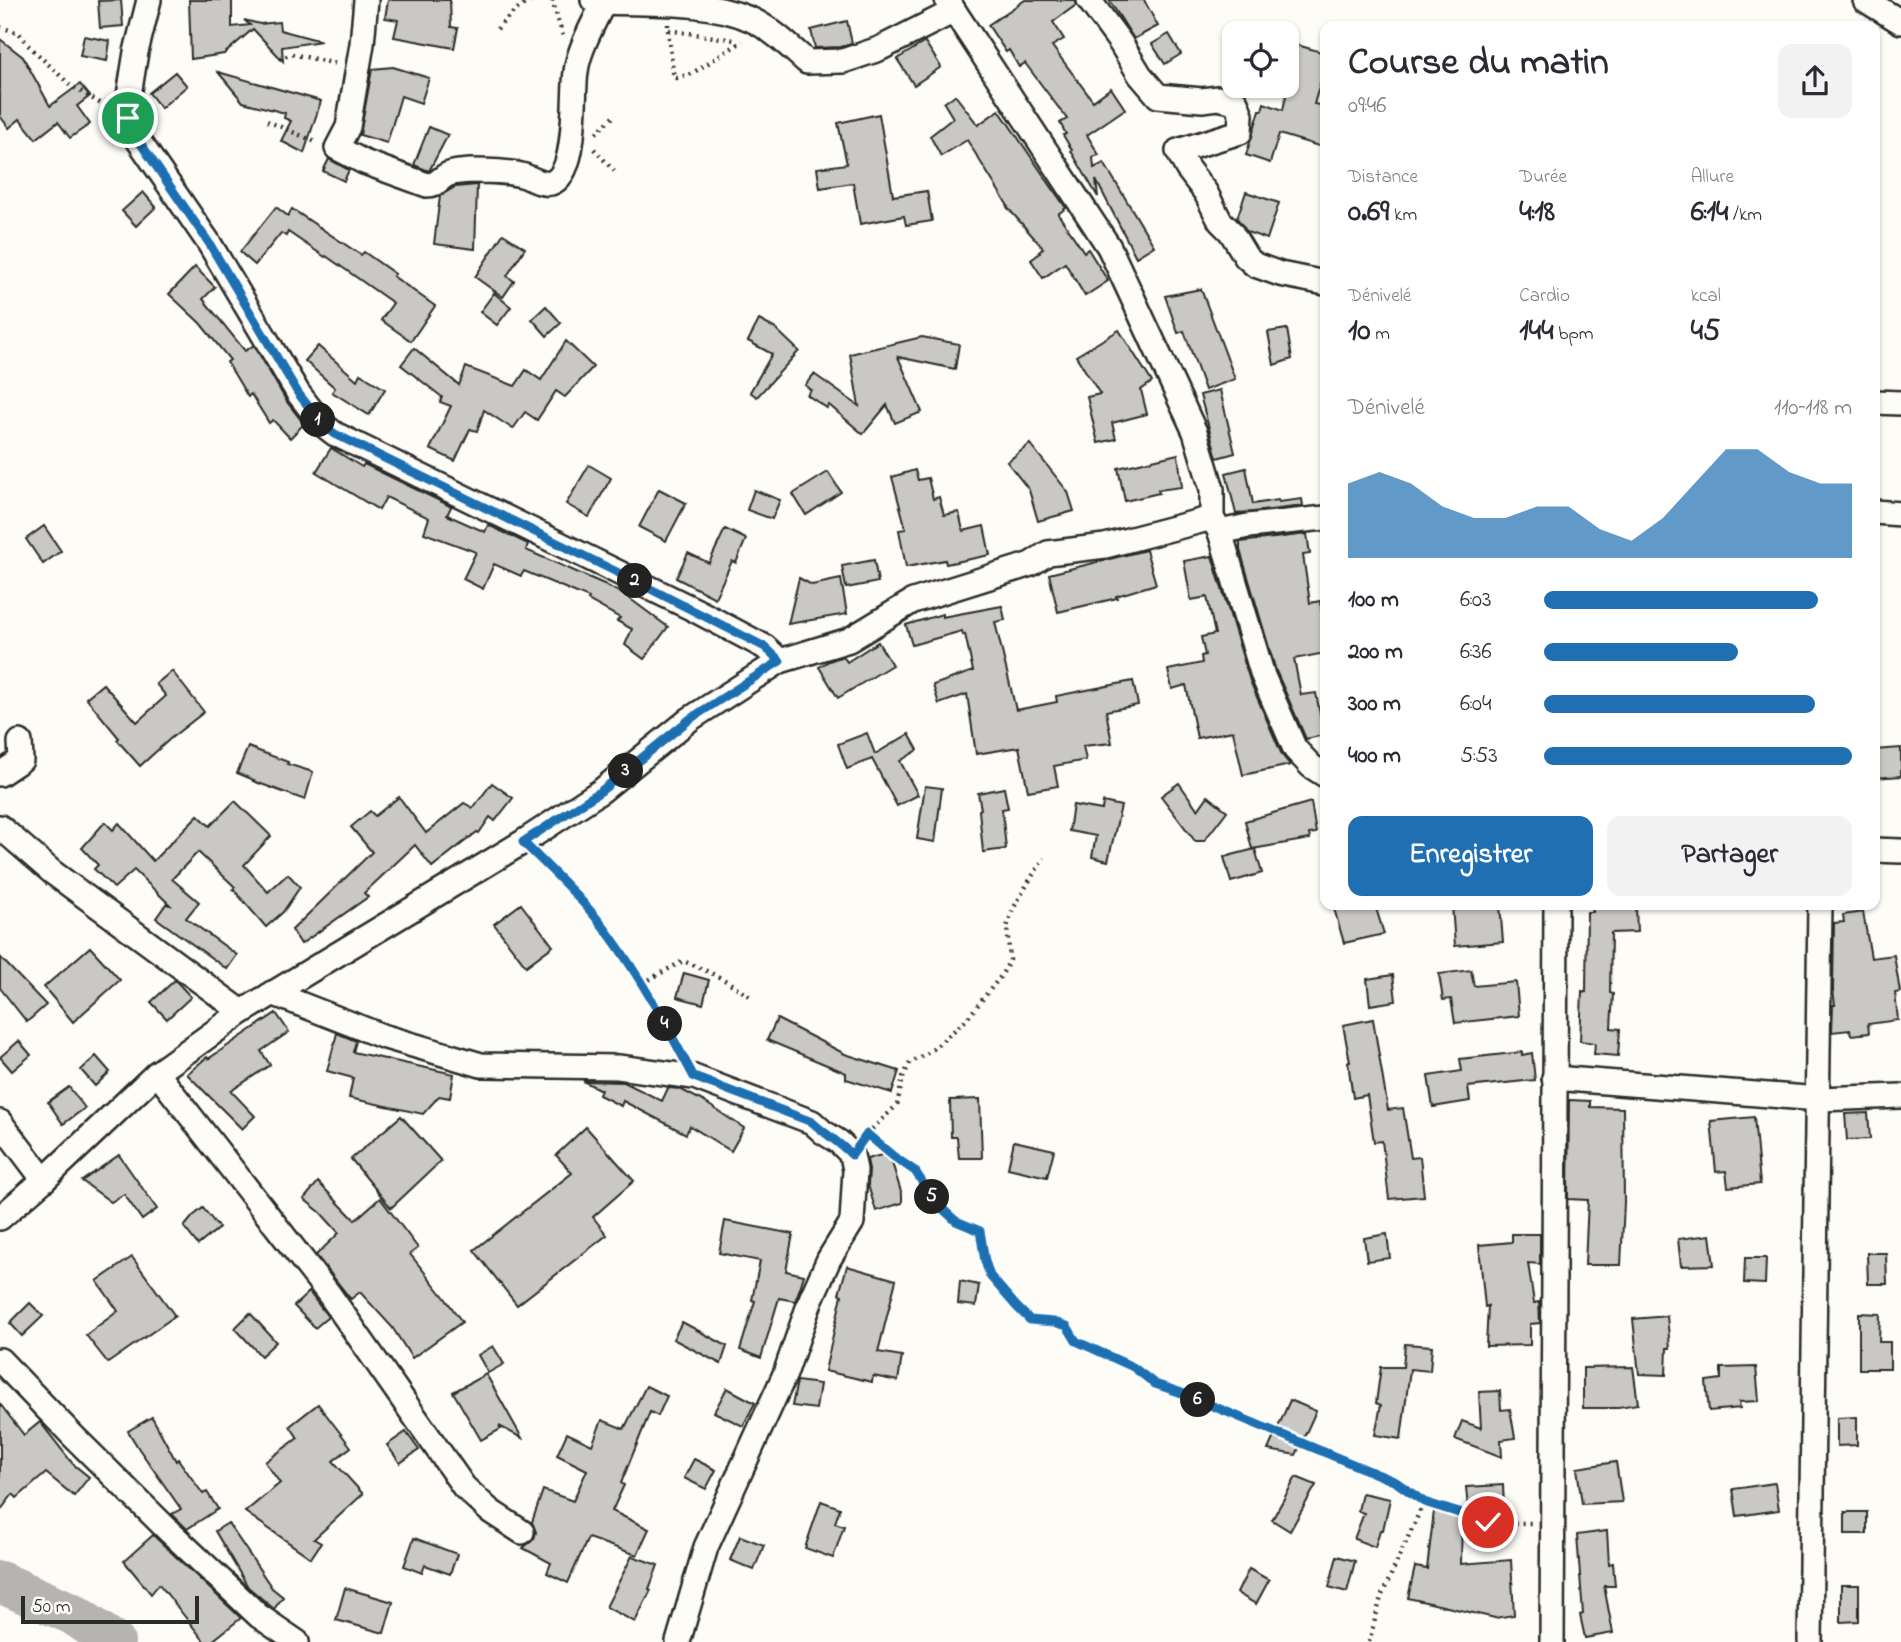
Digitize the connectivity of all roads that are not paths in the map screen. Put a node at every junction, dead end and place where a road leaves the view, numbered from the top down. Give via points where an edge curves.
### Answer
1 (149, 0) edge
2 (366, 0) edge
3 (727, 0) edge
4 (1090, 0) edge
5 (1866, 0) edge
6 (598, 1) edge
7 (950, 5) edge
8 (1901, 22) edge
9 (746, 30) junction
10 (1320, 282) edge
11 (1880, 402) edge
12 (1901, 403) edge
13 (1880, 512) edge
14 (1901, 514) edge
15 (1320, 519) edge
16 (1216, 525) junction
17 (780, 661) junction
18 (20, 742) dead end
19 (1320, 772) edge
20 (0, 774) edge
21 (0, 827) edge
22 (1880, 850) edge
23 (1901, 851) edge
24 (1556, 910) edge
25 (1820, 910) edge
26 (272, 993) junction
27 (242, 1012) junction
28 (157, 1073) junction
29 (1554, 1078) junction
30 (1901, 1096) edge
31 (1819, 1099) junction
32 (0, 1122) edge
33 (44, 1180) junction
34 (0, 1218) edge
35 (0, 1360) edge
36 (522, 1532) dead end
37 (297, 1642) edge
38 (678, 1642) edge
39 (1552, 1642) edge
40 (1810, 1642) edge

1 - 17 street via 127,108 132,131 209,243 298,393 322,424 754,640
2 - 6 street via 348,127 337,148 427,185 454,172 472,171 554,182 570,157 576,71
3 - 9 street
4 - 10 street via 1158,96 1236,102 1240,132 1178,151 1246,257 1280,274
5 - 8 street
6 - 9 street via 715,9
7 - 9 street via 879,49 843,61 807,62 780,38
7 - 16 street via 1109,247 1195,432 1212,489
11 - 12 street
13 - 14 street
15 - 16 street
16 - 17 street via 1048,553 1031,565 914,601 849,640
16 - 19 street via 1263,676 1295,749
17 - 26 street via 690,719 601,791 523,842
18 - 20 street via 21,760
21 - 27 street via 52,872
22 - 23 street
24 - 29 street
25 - 31 street
26 - 27 street
26 - 38 street via 382,1036 481,1065 618,1067 694,1077 812,1122 852,1155 852,1222 811,1299 785,1374 706,1547
27 - 28 street
28 - 33 street
28 - 36 street via 329,1294 464,1488
29 - 31 street
29 - 39 street
30 - 31 street
31 - 40 street
32 - 33 street
33 - 34 street
35 - 37 street via 171,1533 259,1616

